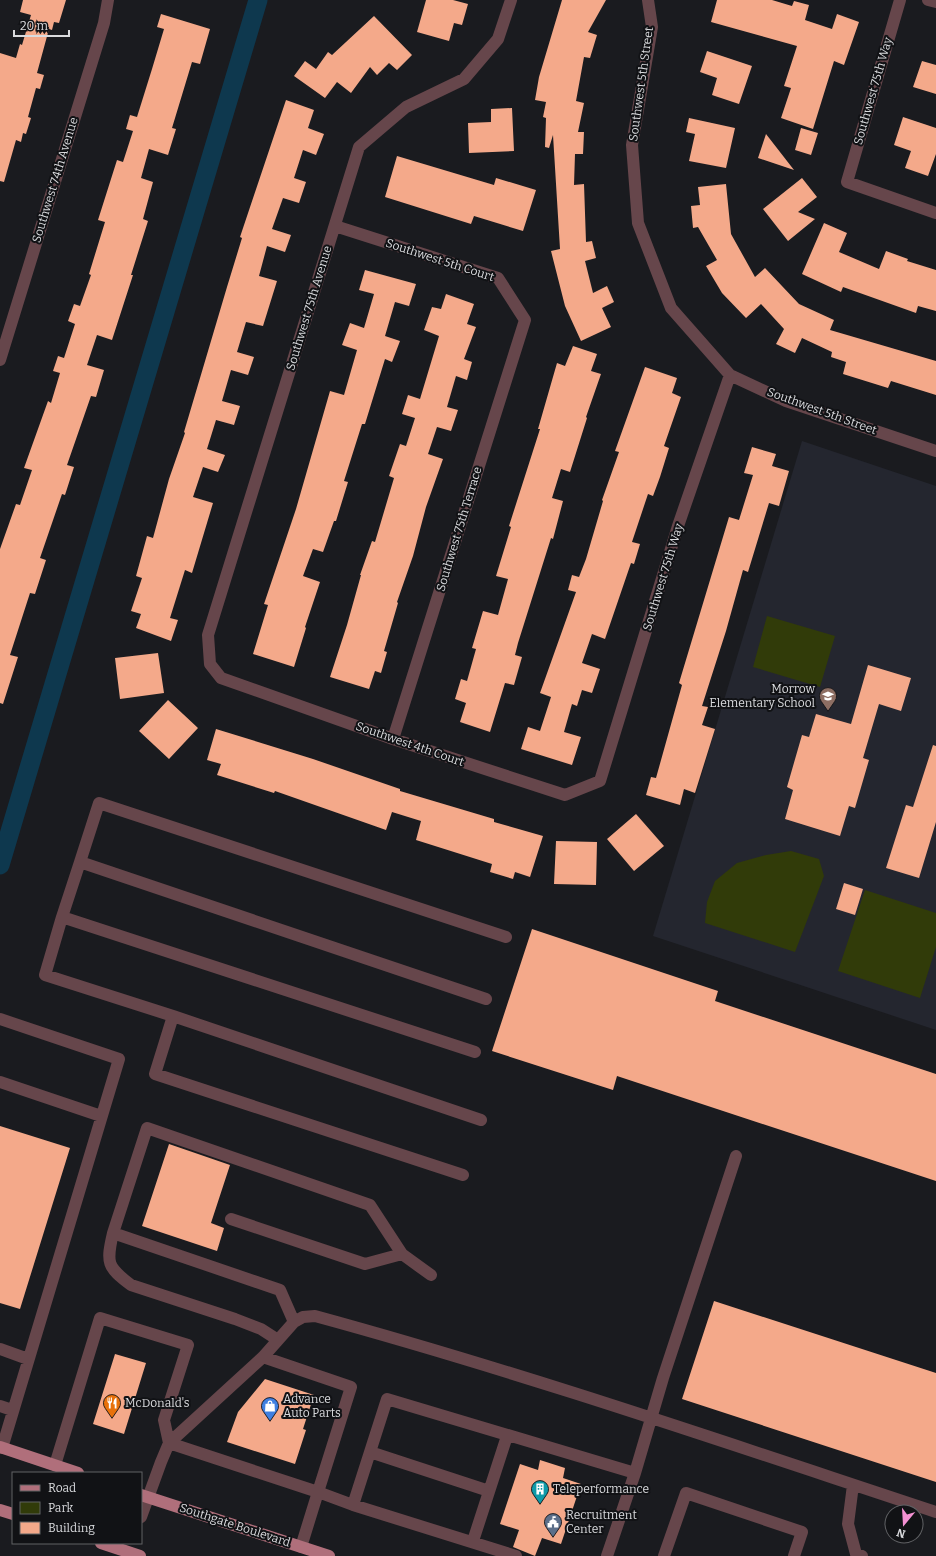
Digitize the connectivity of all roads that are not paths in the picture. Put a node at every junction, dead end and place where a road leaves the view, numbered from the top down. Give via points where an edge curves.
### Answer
1 (108, 0) edge
2 (511, 0) edge
3 (648, 0) edge
4 (900, 0) edge
5 (928, 0) edge
6 (936, 2) edge
7 (936, 213) edge
8 (335, 226) junction
9 (525, 320) joint
10 (0, 360) edge
11 (730, 375) junction
12 (936, 451) edge
13 (221, 678) joint
14 (393, 739) junction
15 (600, 781) joint
16 (80, 862) junction
17 (62, 917) junction
18 (506, 938) dead end
19 (486, 999) dead end
20 (173, 1016) junction
21 (0, 1019) edge
22 (475, 1052) dead end
23 (0, 1082) edge
24 (101, 1116) junction
25 (481, 1120) dead end
26 (736, 1156) dead end
27 (464, 1175) dead end
28 (231, 1219) dead end
29 (113, 1233) junction
30 (402, 1254) junction
31 (431, 1275) dead end
32 (294, 1322) junction
33 (278, 1340) junction
34 (0, 1349) edge
35 (263, 1357) junction
36 (28, 1358) junction
37 (0, 1406) edge
38 (12, 1410) junction
39 (651, 1418) junction
40 (507, 1436) junction
41 (169, 1443) junction
42 (1, 1447) edge
43 (370, 1452) junction
44 (56, 1465) junction
45 (75, 1472) edge
46 (635, 1473) junction
47 (853, 1485) junction
48 (489, 1490) junction
49 (318, 1492) junction
50 (145, 1496) edge
51 (353, 1505) junction
52 (0, 1510) edge
53 (142, 1512) edge
54 (936, 1512) edge
55 (12, 1514) edge
56 (473, 1542) junction
57 (107, 1544) edge
58 (301, 1547) junction
59 (130, 1548) edge
60 (140, 1556) edge
61 (329, 1556) edge
62 (516, 1556) edge
63 (607, 1556) edge
64 (664, 1556) edge
65 (794, 1556) edge
66 (862, 1556) edge

1 - 10 street, Southwest 74th Avenue via 104,23
2 - 8 street, Southwest 75th Avenue via 498,39 464,79 406,107 359,147
3 - 11 street, Southwest 5th Street via 652,27 632,145 638,223 671,308
4 - 7 street, Southwest 75th Way via 846,182
5 - 6 street
8 - 9 street, Southwest 5th Court via 498,278
8 - 13 street, Southwest 75th Avenue via 208,635 210,664
9 - 14 street, Southwest 75th Terrace
11 - 12 street, Southwest 5th Street via 786,401
11 - 15 street, Southwest 75th Way via 678,526
13 - 14 street, Southwest 4th Court
14 - 15 street, Southwest 4th Court via 565,795
16 - 17 street
16 - 18 street via 99,803
16 - 19 street
17 - 20 street via 45,975
17 - 22 street
20 - 25 street
20 - 27 street via 154,1074
21 - 24 street via 119,1059
23 - 24 street
24 - 36 street
26 - 39 street
28 - 30 street via 365,1264
29 - 30 street via 147,1128 370,1205
29 - 32 street via 280,1290
29 - 33 street via 108,1253 110,1264 118,1275 131,1285 235,1319 261,1329
30 - 31 street
32 - 33 street
32 - 39 street via 303,1317 314,1316 409,1342
33 - 35 street
34 - 36 street
35 - 41 street
35 - 49 street via 351,1387
36 - 38 street
37 - 38 street
38 - 42 street
39 - 46 street
39 - 47 street
40 - 43 street via 387,1399
40 - 46 street
40 - 48 street
41 - 44 street via 164,1420 188,1345 100,1318
41 - 49 street
41 - 50 street
42 - 44 main road
43 - 48 street
43 - 51 street
44 - 45 main road
46 - 63 street
47 - 54 street
47 - 66 street via 848,1524 856,1554
48 - 56 street
49 - 51 street
49 - 58 street
50 - 53 street
50 - 58 main road, Southgate Boulevard
51 - 56 street
52 - 55 main road
56 - 62 street
57 - 59 main road
58 - 61 main road, Southgate Boulevard
59 - 60 main road
64 - 65 street via 686,1493 802,1532

